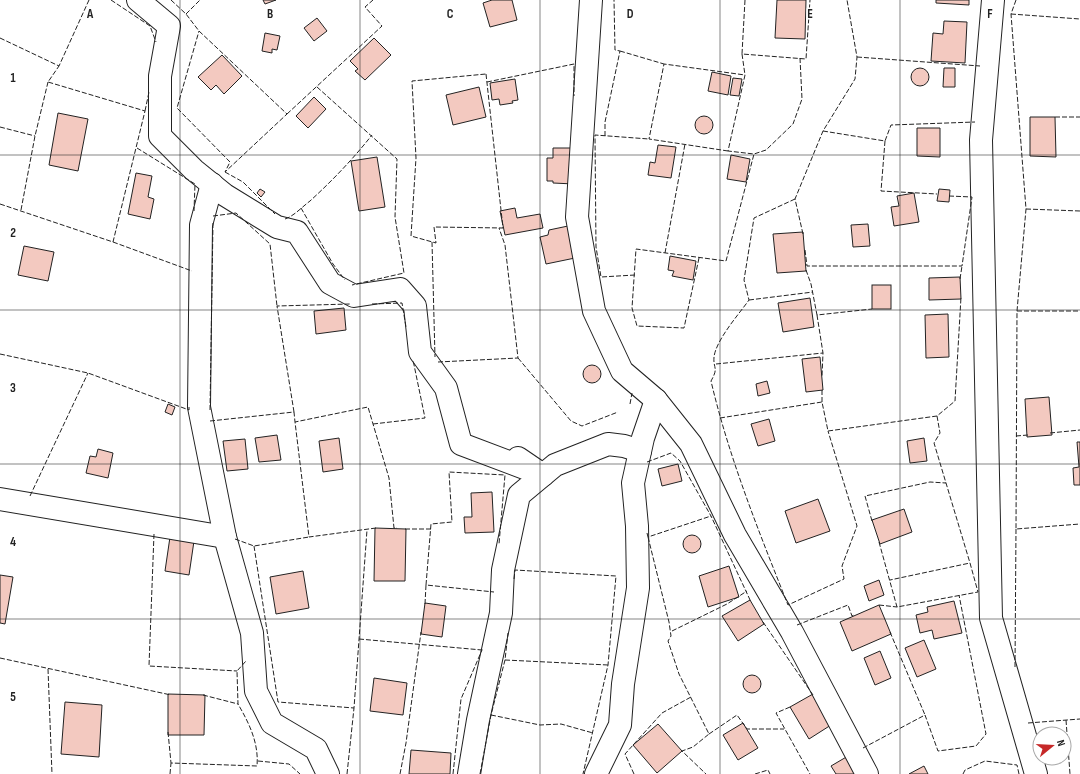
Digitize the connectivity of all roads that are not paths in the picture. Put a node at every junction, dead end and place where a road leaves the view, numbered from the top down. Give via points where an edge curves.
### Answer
1 (138, 0) edge
2 (591, 0) edge
3 (993, 0) edge
4 (212, 184) junction
5 (656, 400) junction
6 (640, 451) junction
7 (518, 458) dead end
8 (543, 475) junction
9 (0, 499) edge
10 (225, 537) junction
11 (598, 773) edge
12 (328, 774) edge
13 (469, 774) edge
14 (867, 774) edge
15 (1036, 774) edge

1 - 4 street via 169,26 160,76 160,136
2 - 5 street via 577,217 594,311 622,371
3 - 15 street via 982,140 992,618
4 - 8 street via 225,195 277,227 297,232 330,283 354,296 400,289 415,306 420,352 446,388 461,444
4 - 10 street via 201,225 199,407
5 - 6 street
5 - 14 street via 691,444 735,535 792,632
6 - 8 street via 608,444 555,465
6 - 11 street via 633,483 638,588 623,684 620,725
7 - 8 street
8 - 13 street via 519,494 503,570 501,613
9 - 10 street
10 - 12 street via 252,633 256,691 272,723 316,749

